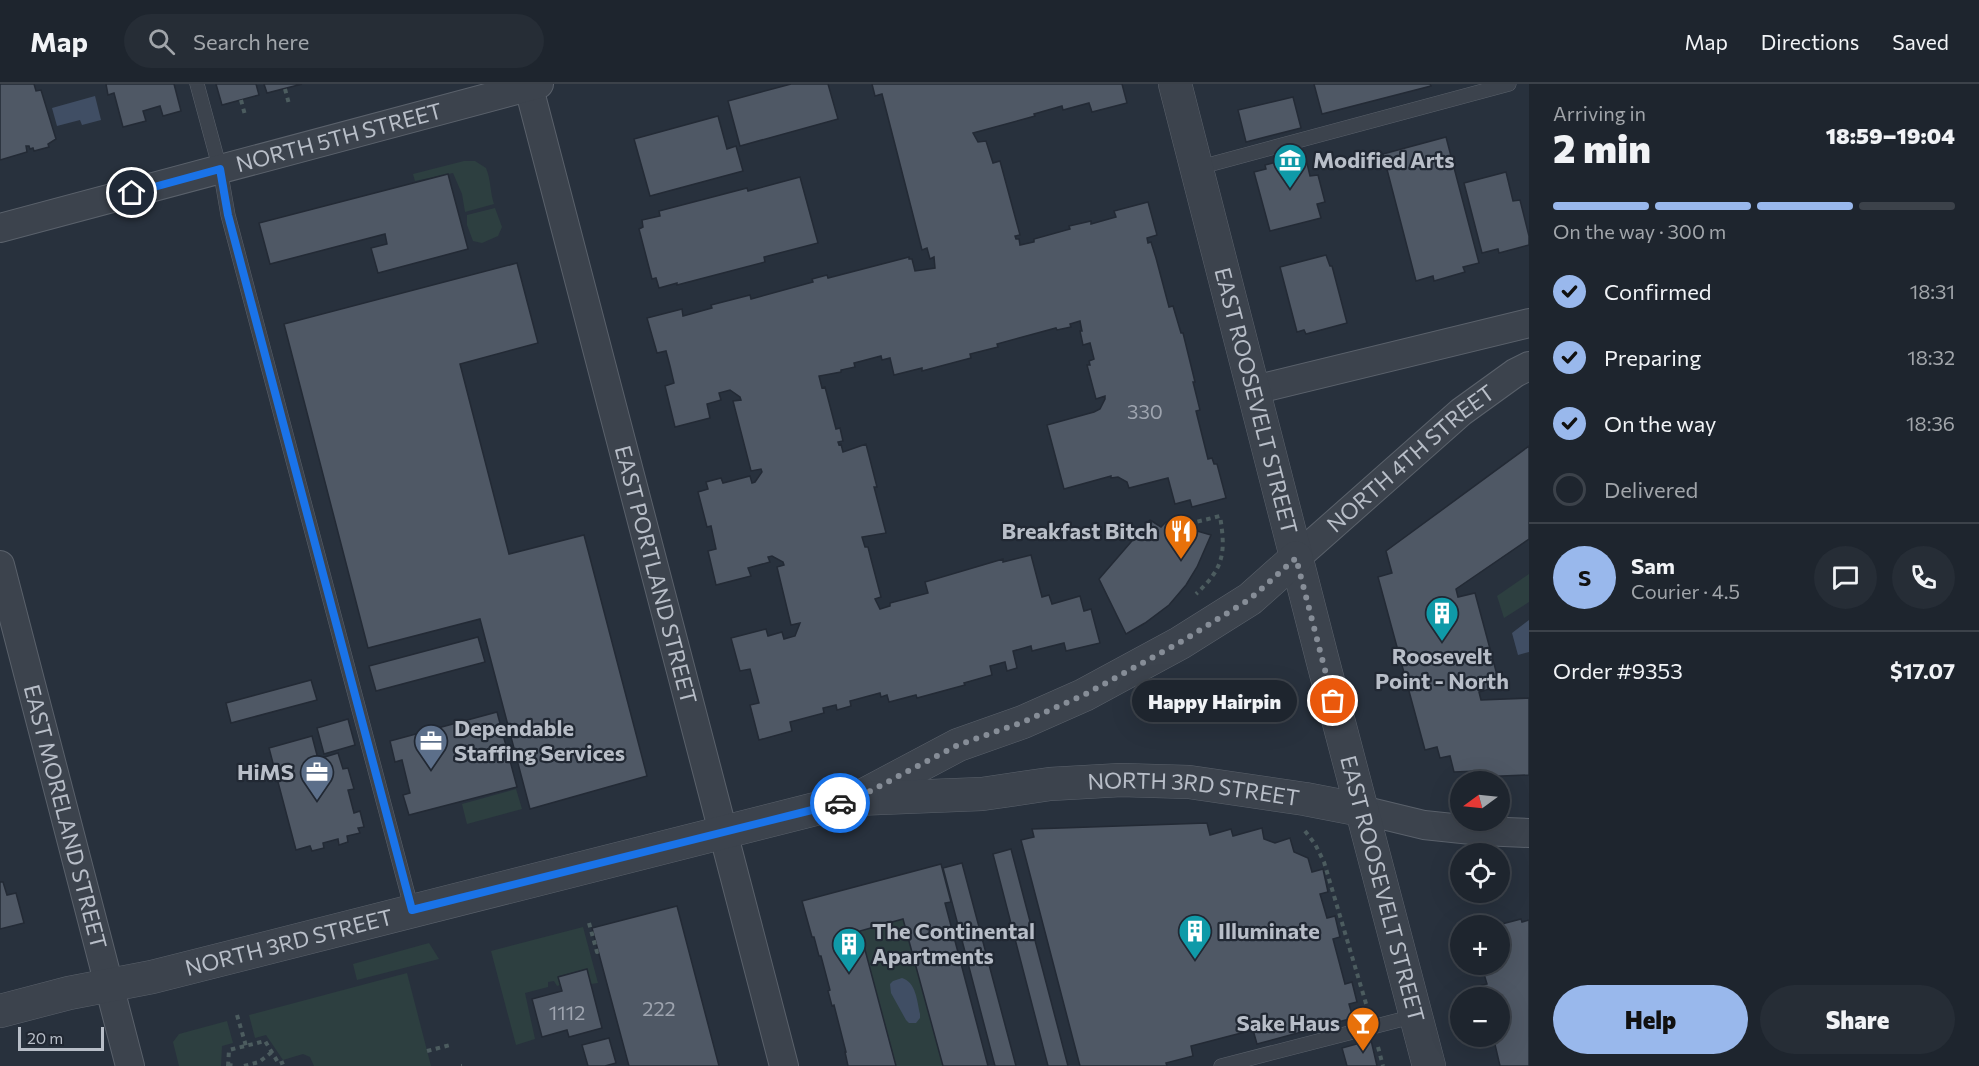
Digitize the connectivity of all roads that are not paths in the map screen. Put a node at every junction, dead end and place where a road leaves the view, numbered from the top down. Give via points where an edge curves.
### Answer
1 (198, 84) edge
2 (1175, 84) edge
3 (1509, 84) edge
4 (532, 85) edge
5 (1197, 168) junction
6 (220, 169) junction
7 (0, 228) edge
8 (1529, 323) edge
9 (1529, 366) edge
10 (1254, 390) junction
11 (1296, 558) junction
12 (0, 565) edge
13 (855, 799) junction
14 (1362, 810) junction
15 (723, 832) junction
16 (1529, 833) edge
17 (412, 910) junction
18 (110, 986) junction
19 (0, 1011) edge
20 (1415, 1016) junction
21 (130, 1066) edge
22 (784, 1066) edge
23 (1221, 1066) edge
24 (1429, 1066) edge

1 - 6 lane
2 - 5 street, EAST ROOSEVELT STREET
3 - 5 lane
4 - 6 street, NORTH 5TH STREET
4 - 15 street, EAST PORTLAND STREET
5 - 10 street, EAST ROOSEVELT STREET
6 - 7 street, NORTH 5TH STREET
6 - 17 lane via 228,215
8 - 10 street
9 - 11 street, NORTH 4TH STREET via 1461,412
10 - 11 street, EAST ROOSEVELT STREET
11 - 13 street, NORTH 3RD STREET via 1250,599 1084,695 958,745
11 - 14 street, EAST ROOSEVELT STREET
12 - 18 street, EAST MORELAND STREET
13 - 14 street, NORTH 3RD STREET via 982,794 1050,784 1132,780 1189,782
13 - 15 street, NORTH 3RD STREET
14 - 16 street, NORTH 3RD STREET via 1424,825
14 - 20 street, EAST ROOSEVELT STREET
15 - 17 street, NORTH 3RD STREET
15 - 22 street, EAST PORTLAND STREET
17 - 18 street, NORTH 3RD STREET
18 - 19 street, NORTH 3RD STREET
18 - 21 street, EAST MORELAND STREET
20 - 23 lane
20 - 24 street, EAST ROOSEVELT STREET

